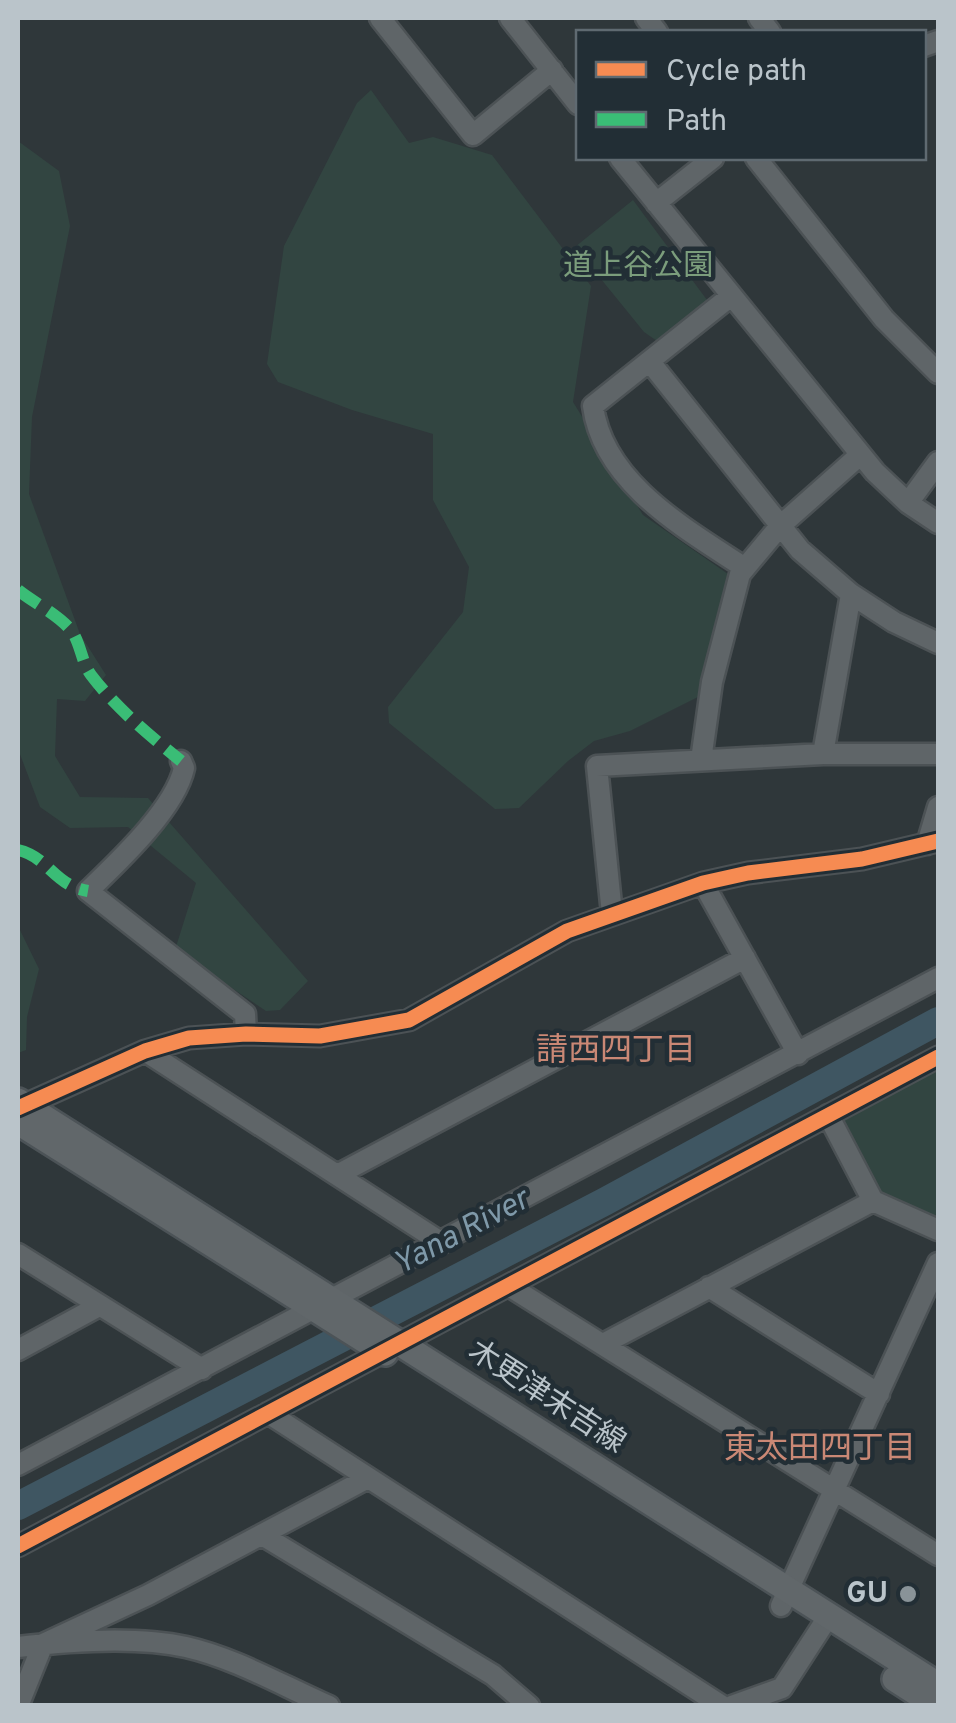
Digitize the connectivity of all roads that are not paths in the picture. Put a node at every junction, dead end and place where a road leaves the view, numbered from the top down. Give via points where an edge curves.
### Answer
1 (380, 18) edge
2 (510, 18) edge
3 (552, 70) junction
4 (576, 101) edge
5 (622, 160) edge
6 (711, 160) edge
7 (758, 160) edge
8 (656, 204) junction
9 (731, 296) junction
10 (650, 362) junction
11 (938, 373) edge
12 (860, 454) junction
13 (938, 462) edge
14 (908, 503) junction
15 (938, 523) edge
16 (780, 526) junction
17 (745, 568) junction
18 (851, 594) junction
19 (938, 643) edge
20 (823, 754) junction
21 (938, 754) edge
22 (701, 760) junction
23 (181, 761) dead end
24 (938, 807) edge
25 (932, 843) edge
26 (703, 883) junction
27 (612, 914) junction
28 (745, 958) junction
29 (938, 978) edge
30 (246, 1034) junction
31 (145, 1052) junction
32 (798, 1054) junction
33 (938, 1058) edge
34 (19, 1109) edge
35 (828, 1115) junction
36 (337, 1175) junction
37 (873, 1202) junction
38 (938, 1230) edge
39 (442, 1243) junction
40 (18, 1254) edge
41 (938, 1263) edge
42 (509, 1286) junction
43 (708, 1288) junction
44 (325, 1305) junction
45 (99, 1306) junction
46 (603, 1344) junction
47 (392, 1347) junction
48 (18, 1350) edge
49 (202, 1369) junction
50 (879, 1394) junction
51 (268, 1413) junction
52 (18, 1465) edge
53 (368, 1478) junction
54 (836, 1490) junction
55 (262, 1535) junction
56 (18, 1546) edge
57 (938, 1555) edge
58 (785, 1599) junction
59 (824, 1623) junction
60 (43, 1644) junction
61 (18, 1647) edge
62 (938, 1686) edge
63 (18, 1706) edge
64 (329, 1706) edge
65 (529, 1706) edge
66 (722, 1706) edge
67 (732, 1706) edge
68 (937, 1706) edge

1 - 3 street via 474,136
2 - 3 street
3 - 4 street
5 - 8 street
6 - 8 street
7 - 11 street via 884,318
8 - 9 street
9 - 10 street
9 - 12 street
10 - 16 street
10 - 17 street via 593,406 596,429 619,468 672,521
12 - 14 street
12 - 16 street
13 - 14 street
14 - 15 street
16 - 17 street
16 - 18 street
17 - 22 street via 726,618
18 - 19 street
18 - 20 street
20 - 21 street
20 - 22 street
22 - 27 street via 597,766
23 - 30 street via 178,784 141,840 88,891 246,1014
24 - 25 street
25 - 26 street
26 - 27 street
26 - 28 street
27 - 30 street via 567,931 409,1020 320,1036
28 - 32 street
28 - 36 street
29 - 32 street
30 - 31 street via 189,1038
31 - 34 street
31 - 36 street
32 - 39 street
33 - 35 street
34 - 44 main road, 木更津末吉線
35 - 37 street
35 - 42 street
36 - 39 street
37 - 38 street
37 - 43 street
39 - 44 street
40 - 45 street
41 - 50 street
42 - 46 street
42 - 47 street
43 - 46 street
43 - 50 street
44 - 47 main road, 木更津末吉線
44 - 49 street
45 - 48 street
45 - 49 street
46 - 54 street
47 - 51 street
47 - 58 main road, 木更津末吉線
49 - 52 street
50 - 54 street
51 - 53 street
51 - 56 street
53 - 55 street
53 - 66 street
54 - 57 street
54 - 58 street
55 - 60 street
55 - 65 street via 494,1675
58 - 59 main road, 木更津末吉線
59 - 62 main road, 木更津末吉線
59 - 67 street via 782,1688
59 - 68 main road, 木更津末吉線
60 - 61 street
60 - 63 street
60 - 64 street via 182,1646

